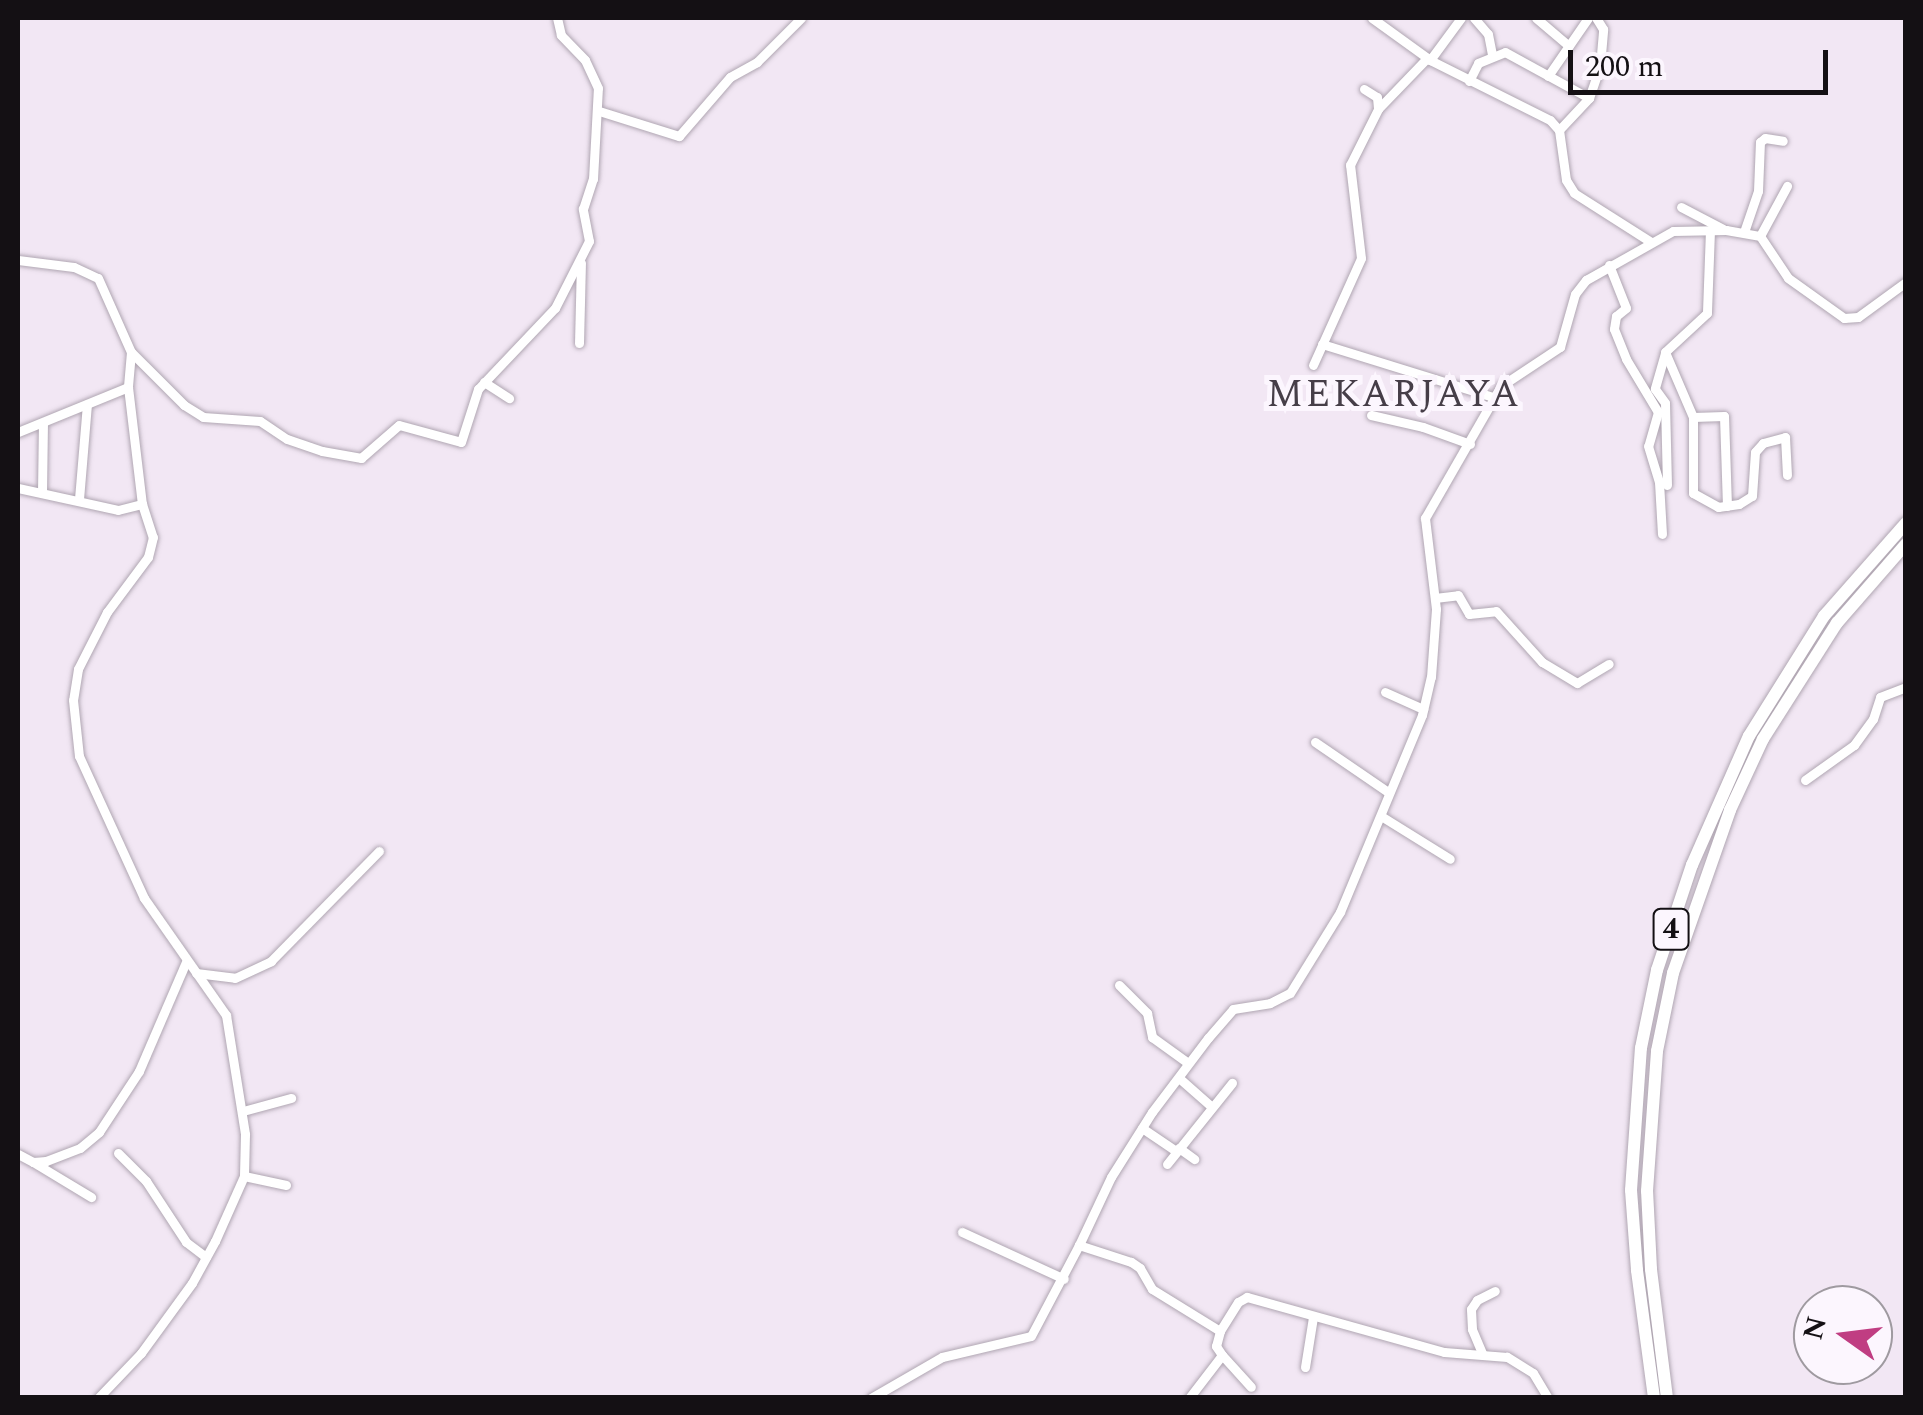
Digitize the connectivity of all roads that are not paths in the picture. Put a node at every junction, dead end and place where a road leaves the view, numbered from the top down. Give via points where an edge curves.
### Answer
1 (557, 18) edge
2 (801, 18) edge
3 (1372, 18) edge
4 (1461, 18) edge
5 (1474, 18) edge
6 (1536, 18) edge
7 (1588, 18) edge
8 (1596, 18) edge
9 (1569, 46) junction
10 (1492, 54) junction
11 (1428, 59) junction
12 (1548, 76) junction
13 (1469, 81) junction
14 (1364, 89) dead end
15 (1589, 98) junction
16 (1378, 109) junction
17 (599, 111) junction
18 (1559, 130) junction
19 (1784, 140) dead end
20 (1788, 186) dead end
21 (1680, 208) dead end
22 (1710, 230) junction
23 (1726, 230) junction
24 (1744, 232) junction
25 (1760, 236) junction
26 (1651, 242) junction
27 (18, 260) edge
28 (581, 263) junction
29 (1608, 266) junction
30 (1906, 282) edge
31 (579, 343) dead end
32 (1322, 344) junction
33 (131, 352) junction
34 (1665, 352) junction
35 (1312, 365) dead end
36 (484, 382) junction
37 (128, 387) junction
38 (1493, 397) junction
39 (508, 398) dead end
40 (87, 404) junction
41 (1371, 416) dead end
42 (1693, 417) junction
43 (42, 422) junction
44 (18, 432) edge
45 (1470, 444) junction
46 (1787, 475) dead end
47 (1668, 485) dead end
48 (18, 488) edge
49 (42, 493) junction
50 (79, 499) junction
51 (142, 504) junction
52 (1727, 506) junction
53 (1906, 523) edge
54 (1662, 534) dead end
55 (1906, 544) edge
56 (1435, 598) junction
57 (1609, 664) dead end
58 (1906, 686) edge
59 (1385, 692) dead end
60 (1423, 709) junction
61 (1315, 742) dead end
62 (1805, 780) dead end
63 (1388, 792) junction
64 (1381, 816) junction
65 (379, 850) dead end
66 (1450, 858) dead end
67 (186, 962) junction
68 (196, 973) junction
69 (1119, 985) dead end
70 (1188, 1064) junction
71 (1178, 1078) junction
72 (1232, 1084) dead end
73 (291, 1098) dead end
74 (1212, 1107) junction
75 (243, 1111) junction
76 (1142, 1128) junction
77 (1178, 1149) junction
78 (118, 1153) dead end
79 (18, 1154) edge
80 (1194, 1159) dead end
81 (33, 1162) junction
82 (1167, 1164) dead end
83 (244, 1176) junction
84 (286, 1186) dead end
85 (91, 1197) dead end
86 (962, 1232) dead end
87 (1079, 1246) junction
88 (206, 1257) junction
89 (1064, 1279) junction
90 (1495, 1292) dead end
91 (1313, 1317) junction
92 (1220, 1330) junction
93 (1482, 1353) junction
94 (1222, 1355) junction
95 (1305, 1367) dead end
96 (1251, 1387) dead end
97 (98, 1398) edge
98 (871, 1398) edge
99 (1190, 1398) edge
100 (1548, 1398) edge
101 (1654, 1398) edge
102 (1667, 1398) edge

1 - 17 street via 561,35 593,72
2 - 17 street via 758,62 730,77 679,136
3 - 11 street
4 - 11 street
5 - 10 street via 1488,34
6 - 9 street
7 - 9 street
8 - 15 street via 1602,29 1600,66
9 - 12 street
10 - 12 street via 1505,52
10 - 13 street via 1475,65
11 - 13 street
11 - 16 street
12 - 15 street
13 - 18 street via 1532,109
14 - 16 street via 1378,97
15 - 18 street
16 - 32 street via 1350,165 1361,258
17 - 28 street via 583,210 589,241
18 - 26 street via 1574,192
19 - 24 street via 1761,140 1758,191
20 - 25 street
21 - 23 street
22 - 23 street
22 - 26 street via 1673,231
22 - 34 street via 1707,313
23 - 24 street
24 - 25 street
25 - 30 street via 1788,278 1844,318 1858,317
26 - 29 street
27 - 33 street via 74,266 98,278
28 - 31 street
28 - 36 street via 544,322
29 - 38 street via 1575,294 1560,347 1513,375
29 - 54 street via 1626,308 1614,329 1658,412 1648,446 1659,482
32 - 35 street
32 - 38 street
33 - 36 street via 203,417 260,421 288,439 354,459 400,425 461,442
33 - 37 street
34 - 42 street
34 - 47 street via 1655,389 1665,403
36 - 39 street
37 - 40 street
37 - 51 street
38 - 45 street
40 - 43 street
40 - 50 street
41 - 45 street
42 - 52 street via 1693,493
42 - 52 street via 1724,416
43 - 44 street
43 - 49 street
45 - 56 street via 1425,518
46 - 52 street via 1785,437 1763,443 1755,452 1752,496
48 - 49 street
49 - 50 street
50 - 51 street via 118,510
51 - 67 street via 152,548 86,652 73,700 79,756 105,822
53 - 101 highway, 4 via 1824,616 1765,707 1716,805 1658,970 1641,1048 1632,1190
55 - 102 highway, 4 via 1837,623 1763,739 1730,810 1673,973 1656,1052 1647,1191
56 - 57 street via 1458,594 1469,614 1496,612 1542,662 1577,683
56 - 60 street via 1435,646
58 - 62 street via 1880,697 1854,746
59 - 60 street
60 - 63 street
61 - 63 street
63 - 64 street
64 - 66 street
64 - 70 street via 1340,912 1300,983 1280,1000 1233,1009
65 - 68 street via 271,960 235,978
67 - 68 street
67 - 81 street via 139,1071 99,1132 64,1156
68 - 75 street via 226,1015
69 - 70 street via 1147,1012 1152,1037
70 - 71 street
71 - 74 street
71 - 76 street
72 - 74 street
73 - 75 street
74 - 77 street
75 - 83 street
76 - 77 street
76 - 87 street
77 - 80 street
77 - 82 street
78 - 88 street via 186,1242
79 - 81 street
81 - 85 street
83 - 84 street
83 - 88 street
86 - 89 street
87 - 89 street
87 - 92 street via 1131,1262 1152,1289
88 - 97 street via 141,1353
89 - 98 street via 1031,1336 942,1357
90 - 93 street via 1471,1309
91 - 92 street via 1247,1297
91 - 93 street via 1444,1352
91 - 95 street
92 - 94 street via 1216,1346
93 - 100 street via 1524,1365
94 - 96 street
94 - 99 street

